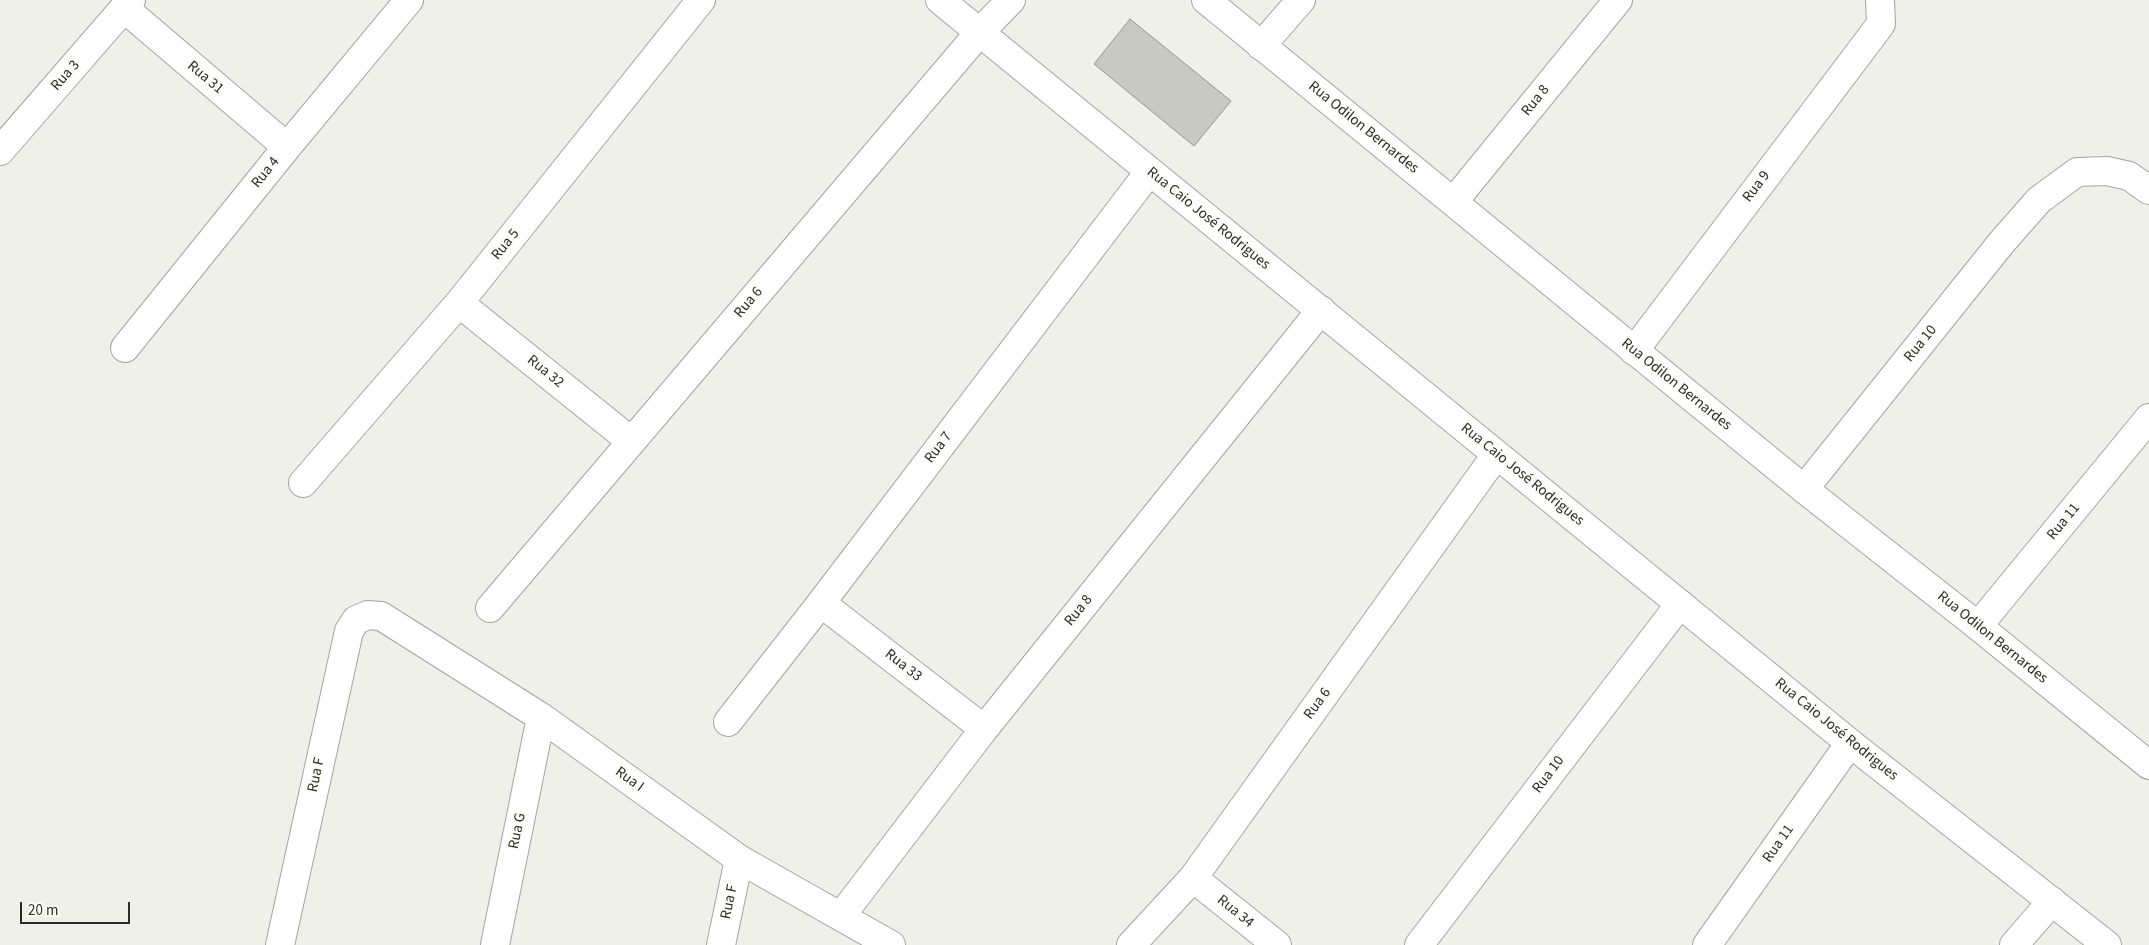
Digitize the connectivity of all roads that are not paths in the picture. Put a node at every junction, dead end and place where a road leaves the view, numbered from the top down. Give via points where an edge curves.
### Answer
1 (409, 0) edge
2 (701, 0) edge
3 (940, 0) edge
4 (1011, 0) edge
5 (1206, 0) edge
6 (1301, 0) edge
7 (1618, 0) edge
8 (127, 4) edge
9 (1880, 12) edge
10 (979, 33) junction
11 (1261, 46) junction
12 (287, 147) junction
13 (0, 151) edge
14 (1149, 172) junction
15 (2149, 190) edge
16 (1454, 201) junction
17 (459, 303) junction
18 (1321, 310) junction
19 (126, 348) dead end
20 (1634, 351) junction
21 (2149, 418) edge
22 (632, 441) junction
23 (1496, 455) junction
24 (302, 483) dead end
25 (1804, 489) junction
26 (821, 603) junction
27 (1680, 604) junction
28 (490, 608) dead end
29 (368, 615) joint
30 (1978, 626) junction
31 (541, 717) junction
32 (728, 722) dead end
33 (984, 730) junction
34 (1850, 743) junction
35 (2149, 765) edge
36 (738, 859) junction
37 (1193, 878) junction
38 (2052, 901) junction
39 (841, 916) junction
40 (280, 945) edge
41 (494, 945) edge
42 (721, 945) edge
43 (892, 945) edge
44 (1131, 945) edge
45 (1276, 945) edge
46 (1419, 945) edge
47 (1707, 945) edge
48 (2014, 945) edge
49 (2107, 945) edge

1 - 12 street, Rua 4
2 - 17 street, Rua 5
3 - 10 street, Rua Caio José Rodrigues
4 - 10 street, Rua 6
5 - 11 street, Rua Odilon Bernardes
6 - 11 street
7 - 16 street, Rua 8
8 - 12 street, Rua 31
8 - 13 street, Rua 3
9 - 20 street, Rua 9
10 - 14 street, Rua Caio José Rodrigues
10 - 22 street, Rua 6
11 - 16 street, Rua Odilon Bernardes
12 - 19 street, Rua 4
14 - 18 street, Rua Caio José Rodrigues
14 - 26 street, Rua 7
15 - 25 street, Rua 10 via 2129,176 2107,171 2077,172 2039,200
16 - 20 street, Rua Odilon Bernardes
17 - 22 street, Rua 32
17 - 24 street, Rua 5
18 - 23 street, Rua Caio José Rodrigues
18 - 33 street, Rua 8
20 - 25 street, Rua Odilon Bernardes
21 - 30 street, Rua 11
22 - 28 street, Rua 6
23 - 27 street, Rua Caio José Rodrigues
23 - 37 street, Rua 6
25 - 30 street, Rua Odilon Bernardes
26 - 32 street, Rua 7
26 - 33 street, Rua 33
27 - 34 street, Rua Caio José Rodrigues
27 - 46 street, Rua 10
29 - 31 street, Rua I via 381,616
29 - 40 street, Rua F via 356,620 349,631
30 - 35 street, Rua Odilon Bernardes
31 - 36 street, Rua I
31 - 41 street, Rua G
33 - 39 street, Rua 8
34 - 38 street, Rua Caio José Rodrigues
34 - 47 street, Rua 11
36 - 39 street, Rua I
36 - 42 street, Rua F
37 - 44 street, Rua 6
37 - 45 street, Rua 34
38 - 48 street
38 - 49 street, Rua Caio José Rodrigues
39 - 43 street, Rua I

